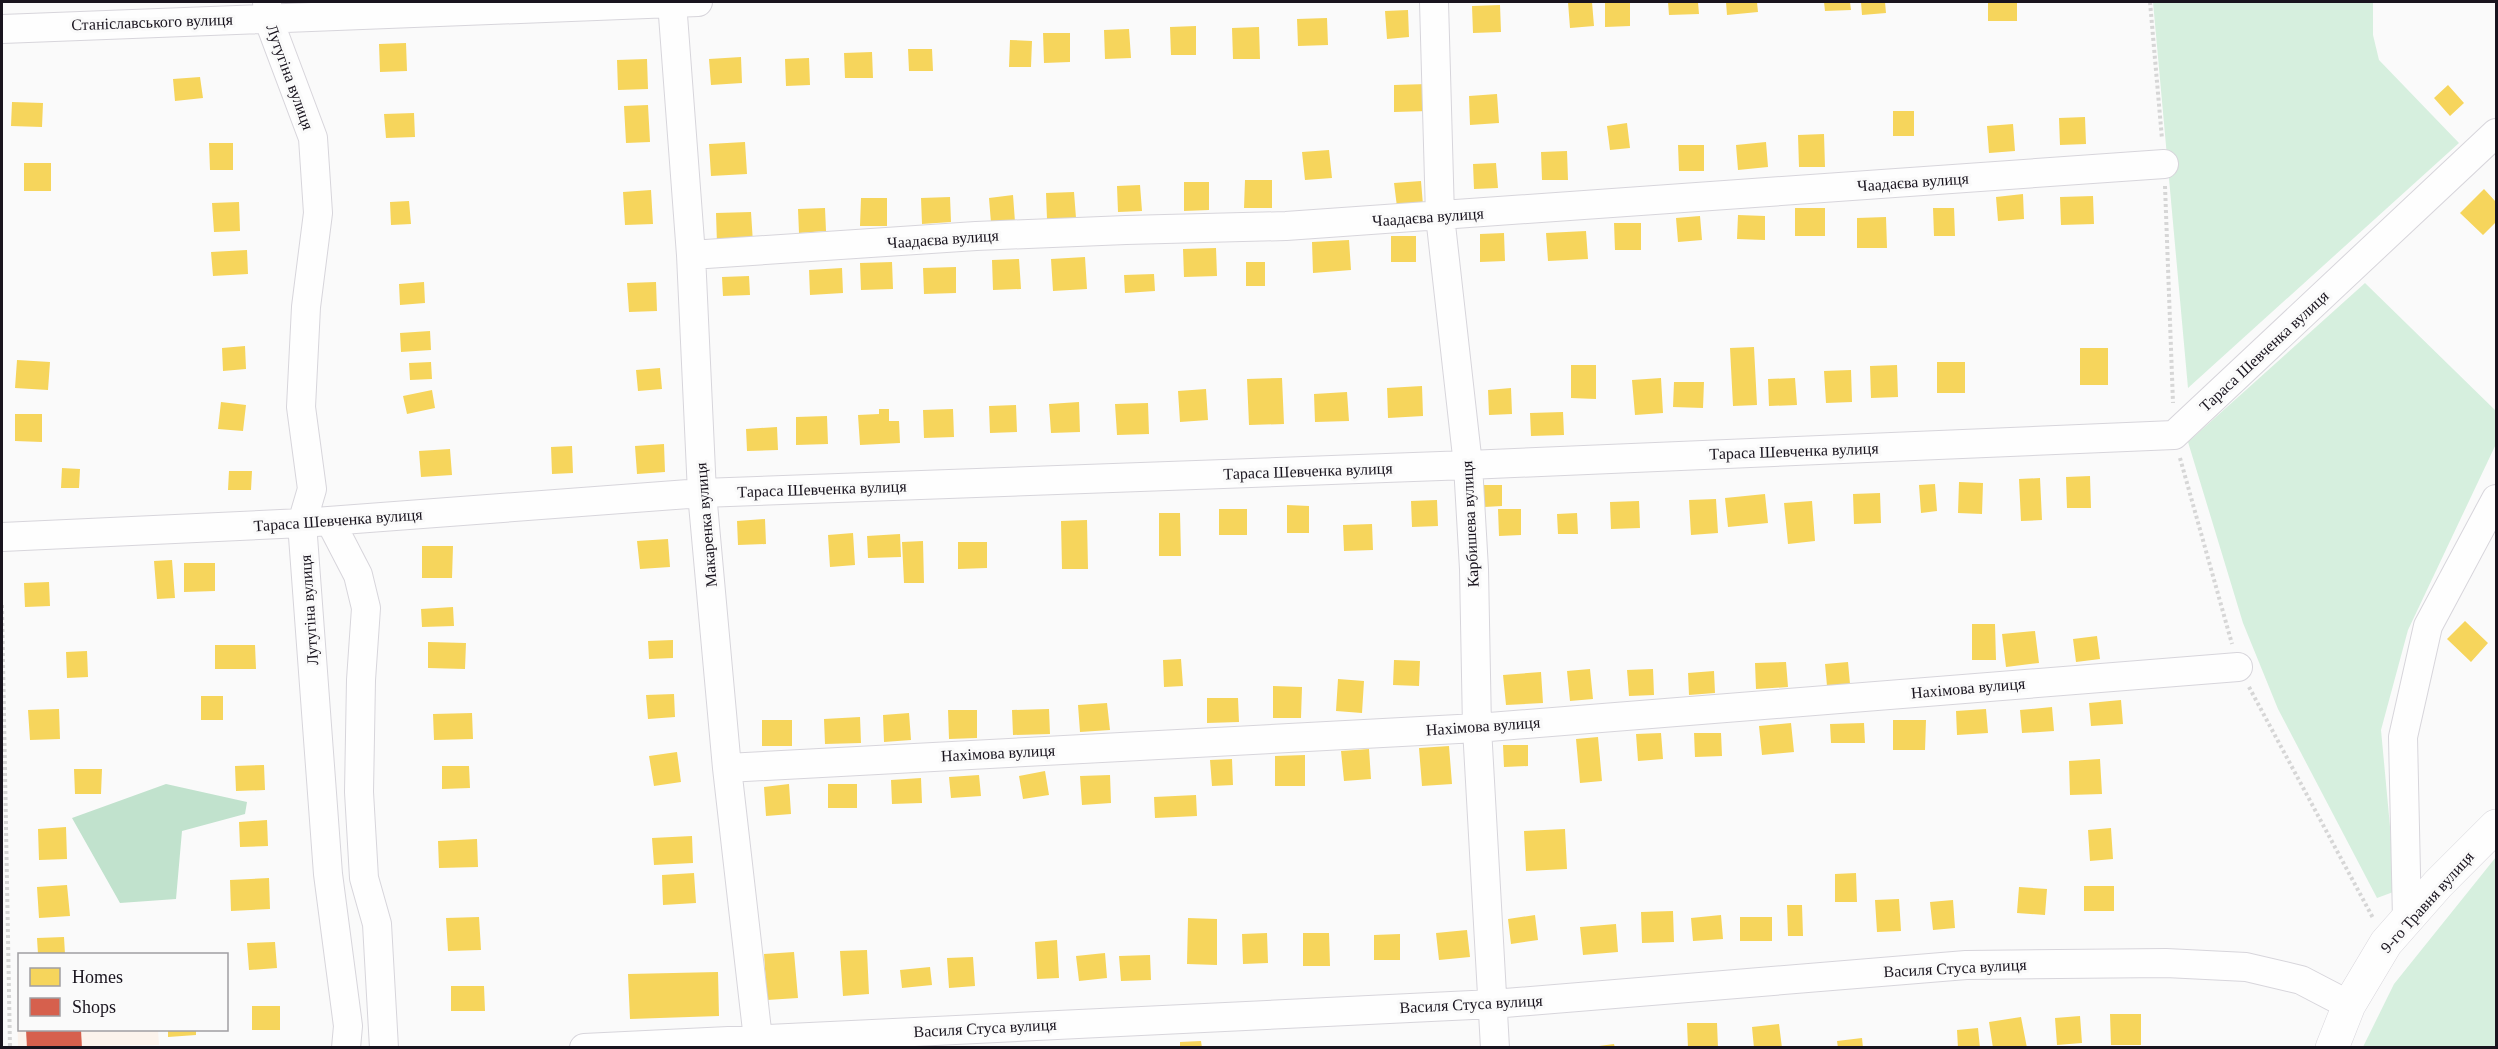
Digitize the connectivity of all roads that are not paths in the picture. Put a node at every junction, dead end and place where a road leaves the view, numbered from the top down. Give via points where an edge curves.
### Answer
1 (681, 2) edge
2 (1434, 2) edge
3 (268, 10) edge
4 (2, 29) edge
5 (2496, 133) edge
6 (2164, 164) road end
7 (1440, 216) junction
8 (691, 255) junction
9 (1468, 465) junction
10 (702, 493) junction
11 (2496, 499) edge
12 (330, 521) junction
13 (302, 523) junction
14 (2, 537) edge
15 (2238, 667) road end
16 (1477, 728) junction
17 (728, 768) junction
18 (2496, 826) edge
19 (2397, 931) junction
20 (1493, 1004) junction
21 (2349, 1005) junction
22 (758, 1043) edge
23 (346, 1047) edge
24 (384, 1047) edge
25 (584, 1047) edge
26 (1495, 1047) edge
27 (2332, 1047) edge

1 - 3 street, Станіславського вулиця
1 - 8 street, Макаренка вулиця
2 - 7 street, Карбишева вулиця
3 - 4 street, Станіславського вулиця
3 - 13 street, Лутугіна вулиця via 313,138 318,213 306,307 301,396 312,489
5 - 9 street, Тараса Шевченка вулиця via 2174,435
6 - 7 street, Чаадаєва вулиця
7 - 8 street, Чаадаєва вулиця via 1286,226 976,236
7 - 9 street, Карбишева вулиця
8 - 10 street, Макаренка вулиця
9 - 10 street, Тараса Шевченка вулиця
9 - 16 street, Карбишева вулиця
10 - 12 street, Тараса Шевченка вулиця
10 - 17 street, Макаренка вулиця
11 - 19 street via 2428,626 2403,737
12 - 13 street, Тараса Шевченка вулиця
12 - 24 street via 358,575 366,608 359,792 364,878 377,924
13 - 14 street, Тараса Шевченка вулиця
13 - 23 street, Лутугіна вулиця via 328,874 348,1026
15 - 16 street, Нахімова вулиця
16 - 17 street, Нахімова вулиця
16 - 20 street, Карбишева вулиця
17 - 22 street, Макаренка вулиця
18 - 19 main road, 9-го Травня вулиця
19 - 21 main road, 9-го Травня вулиця
20 - 21 street, Василя Стуса вулиця via 1966,964 2166,963 2246,967 2301,980
20 - 22 street, Василя Стуса вулиця
20 - 26 street, Карбишева вулиця
21 - 27 main road, 9-го Травня вулиця
22 - 25 street, Василя Стуса вулиця

